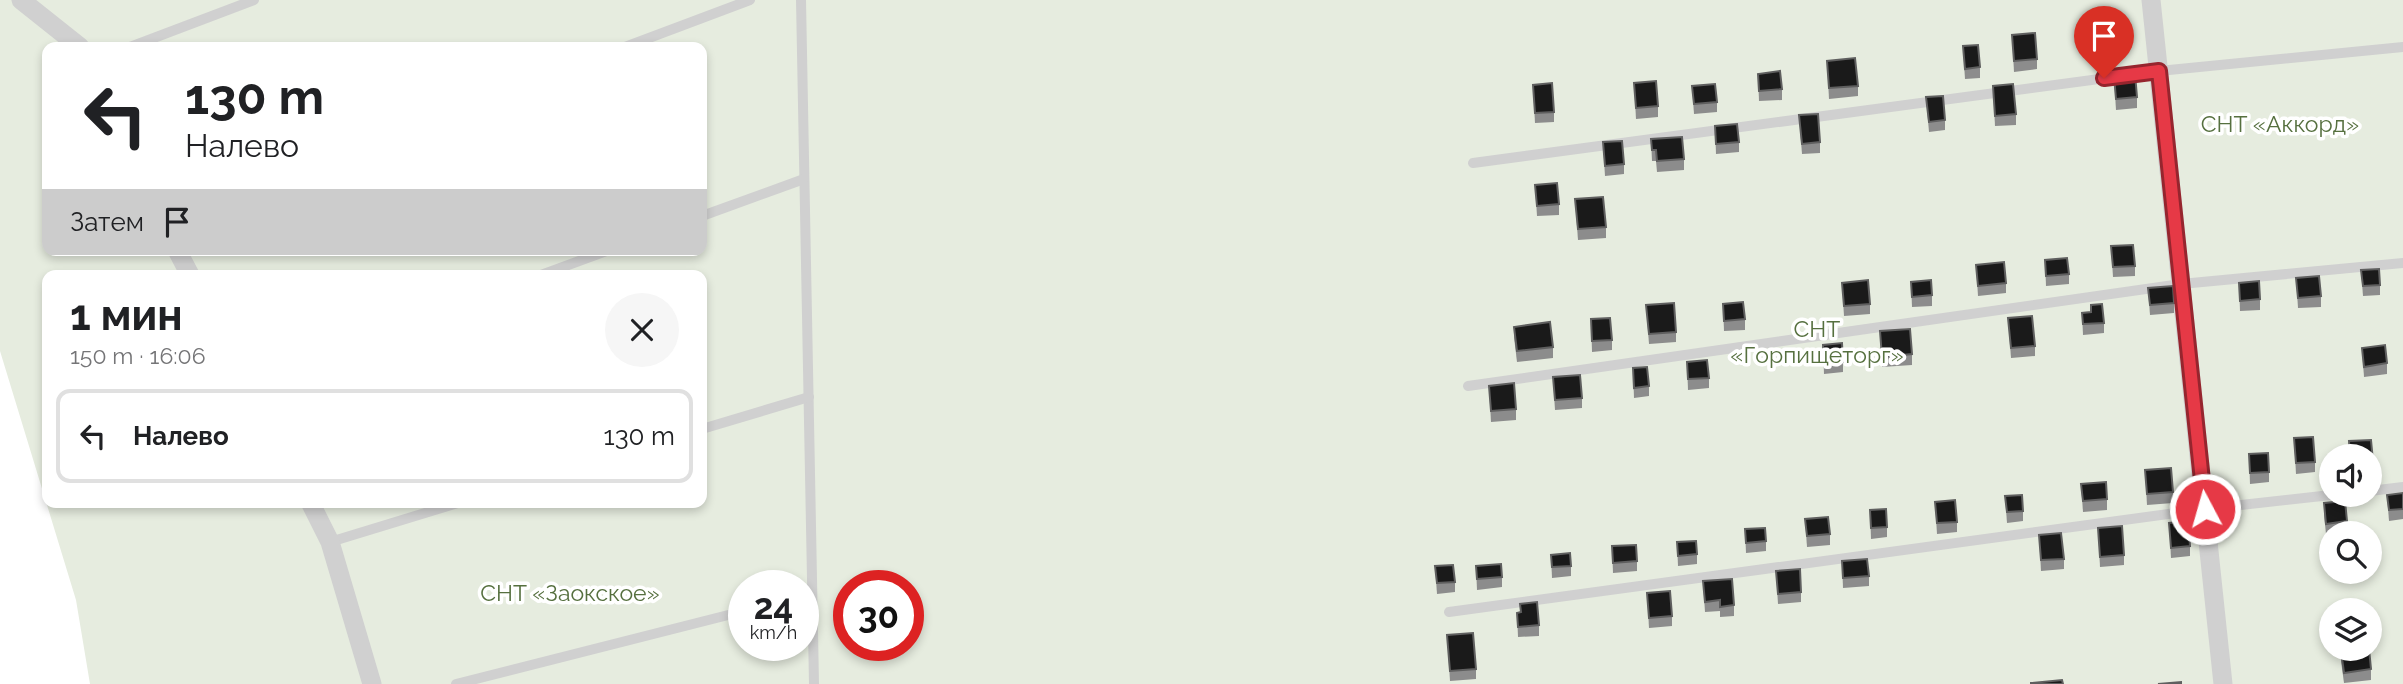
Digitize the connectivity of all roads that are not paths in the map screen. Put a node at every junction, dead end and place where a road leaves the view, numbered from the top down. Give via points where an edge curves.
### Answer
1 (21, 0) edge
2 (254, 0) edge
3 (750, 0) edge
4 (801, 0) edge
5 (2151, 0) edge
6 (74, 42) edge
7 (143, 42) edge
8 (638, 42) edge
9 (2403, 47) edge
10 (2159, 71) junction
11 (1473, 163) dead end
12 (804, 179) junction
13 (707, 214) edge
14 (593, 256) edge
15 (2403, 263) edge
16 (555, 270) edge
17 (2181, 284) junction
18 (1468, 386) dead end
19 (808, 397) junction
20 (707, 427) edge
21 (2403, 487) edge
22 (2382, 490) edge
23 (2319, 496) edge
24 (313, 508) edge
25 (441, 508) edge
26 (2205, 509) junction
27 (330, 542) junction
28 (808, 570) edge
29 (1449, 612) dead end
30 (728, 615) edge
31 (812, 661) edge
32 (372, 684) edge
33 (456, 684) edge
34 (814, 684) edge
35 (2223, 684) edge

1 - 6 street
2 - 7 lane
3 - 8 lane
4 - 12 lane
5 - 10 street
9 - 10 lane
10 - 11 lane
10 - 17 street
12 - 13 lane
12 - 19 lane
14 - 16 lane
15 - 17 lane
17 - 18 lane
17 - 26 street
19 - 20 lane
19 - 28 lane
21 - 22 lane
23 - 26 lane
24 - 27 street
25 - 27 lane
26 - 29 lane
26 - 35 street
27 - 32 street
30 - 33 lane
31 - 34 lane

